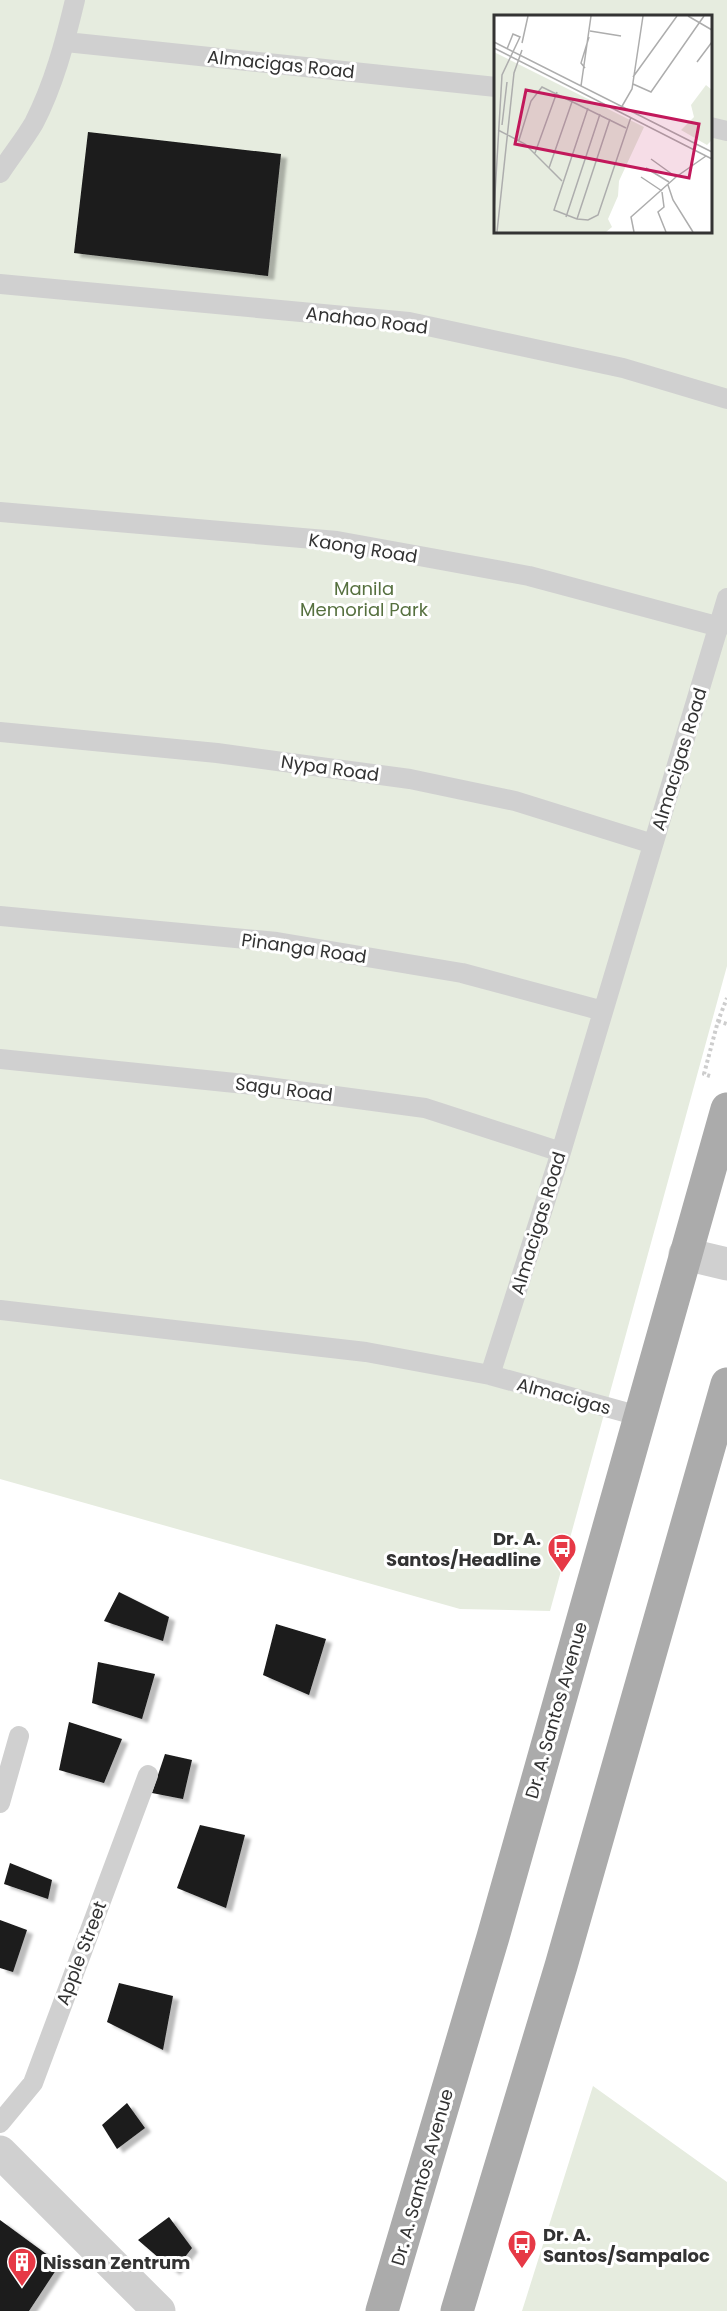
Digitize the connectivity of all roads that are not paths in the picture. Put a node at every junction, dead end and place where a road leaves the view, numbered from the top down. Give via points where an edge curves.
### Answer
1 (75, 0) edge
2 (66, 42) junction
3 (494, 87) edge
4 (712, 127) edge
5 (727, 131) edge
6 (0, 173) edge
7 (0, 284) edge
8 (727, 399) edge
9 (0, 512) edge
10 (727, 598) edge
11 (720, 627) junction
12 (0, 732) edge
13 (653, 844) junction
14 (0, 916) edge
15 (603, 1011) junction
16 (0, 1059) edge
17 (727, 1109) edge
18 (561, 1152) junction
19 (685, 1254) junction
20 (727, 1264) edge
21 (0, 1310) edge
22 (490, 1375) junction
23 (727, 1384) edge
24 (639, 1416) junction
25 (19, 1736) dead end
26 (148, 1775) dead end
27 (0, 1803) edge
28 (0, 2123) edge
29 (0, 2152) edge
30 (159, 2311) edge
31 (382, 2311) edge
32 (457, 2311) edge

1 - 2 lane
2 - 3 lane, Almacigas Road
2 - 6 lane via 33,124
4 - 5 lane
7 - 8 lane, Anahao Road via 409,322 623,368
9 - 11 lane, Kaong Road via 338,542 529,576
10 - 11 lane, Almacigas Road
11 - 13 lane, Almacigas Road
12 - 13 lane, Nypa Road via 217,753 410,779 515,801
13 - 15 lane, Almacigas Road
14 - 15 lane, Pinanga Road via 277,942 462,973
15 - 18 lane, Almacigas Road
16 - 18 lane, Sagu Road via 245,1083 424,1108
17 - 19 main road, Dr. A. Santos Avenue
18 - 22 lane, Almacigas Road
19 - 20 street
19 - 24 main road, Dr. A. Santos Avenue
21 - 22 lane via 366,1353
22 - 24 lane, Almacigas
23 - 32 main road via 561,1966
24 - 31 main road, Dr. A. Santos Avenue via 493,1937
25 - 27 lane
26 - 28 lane, Apple Street via 33,2083
29 - 30 street

